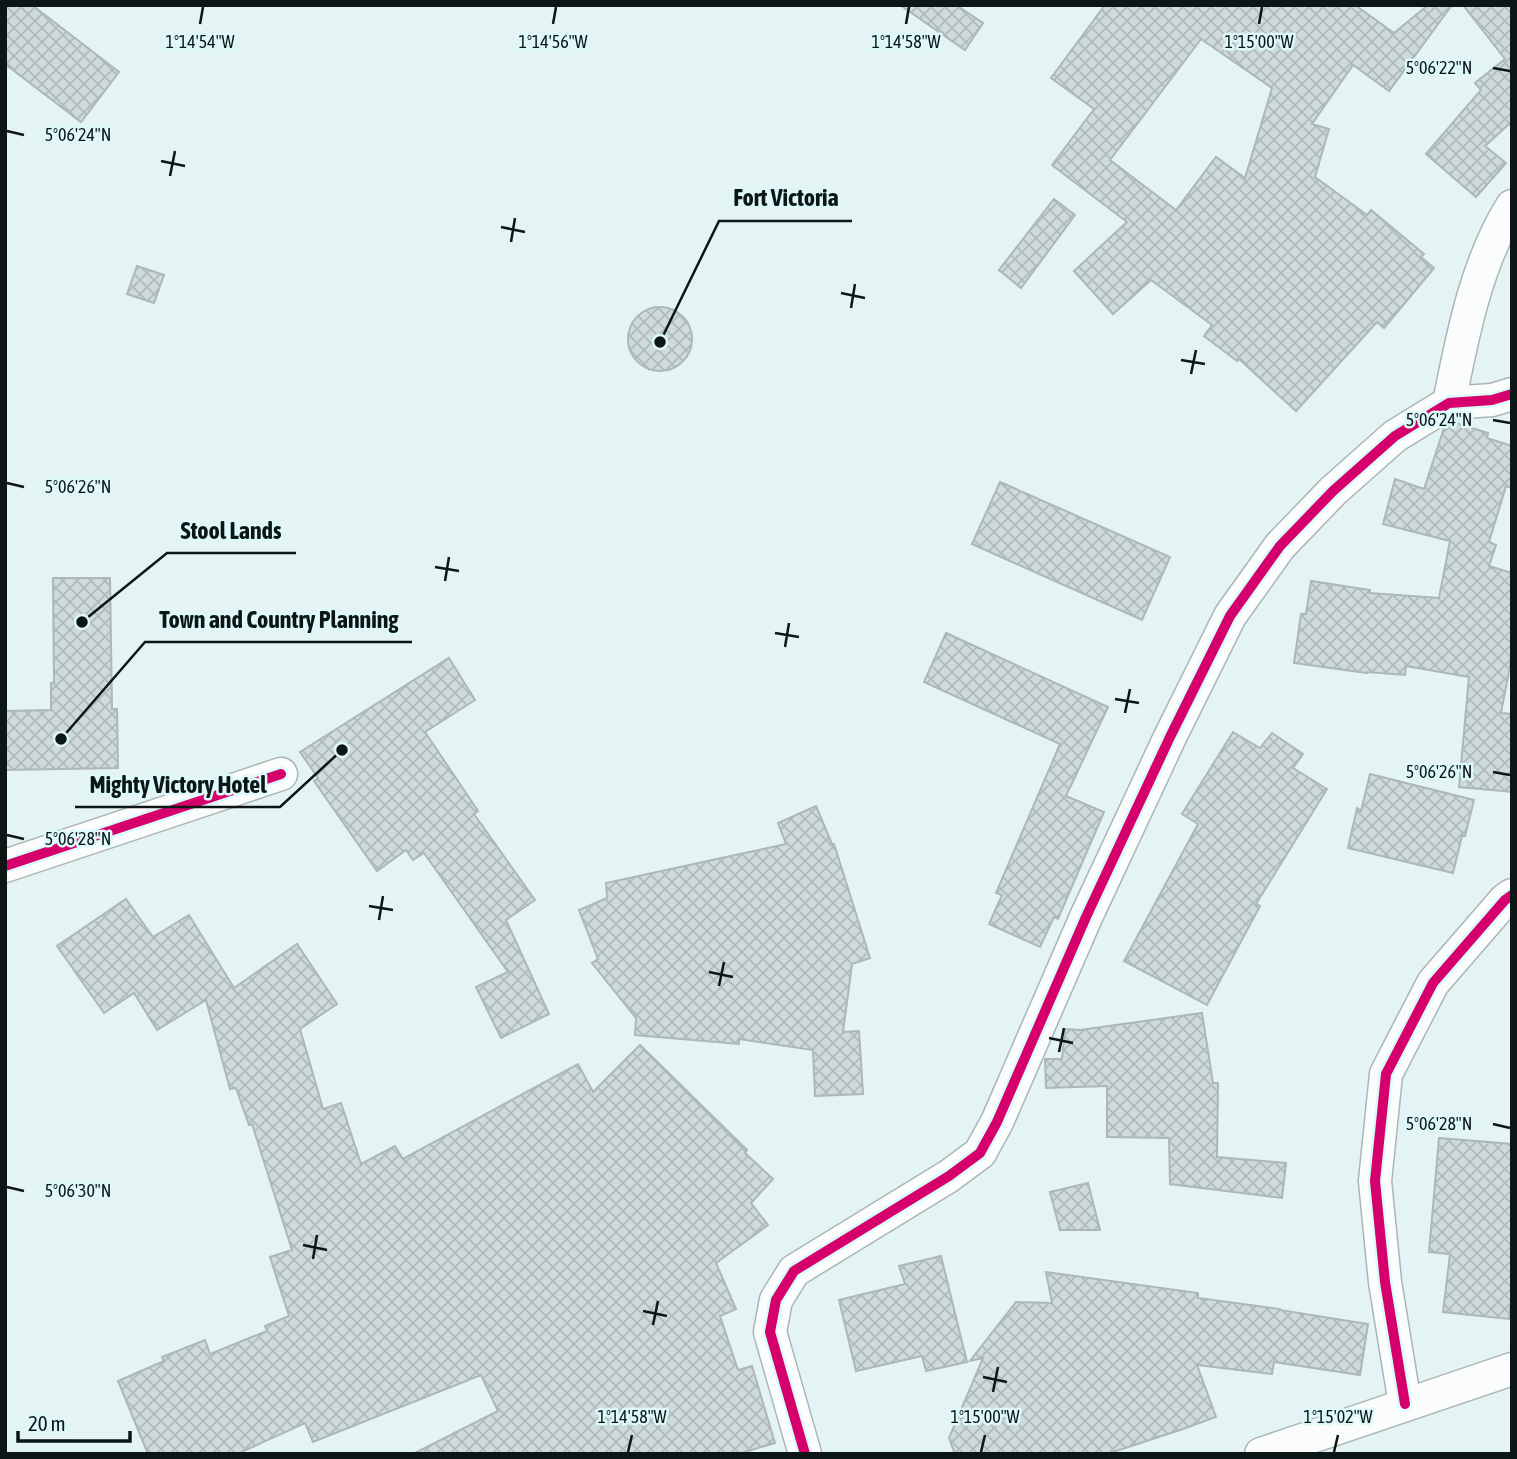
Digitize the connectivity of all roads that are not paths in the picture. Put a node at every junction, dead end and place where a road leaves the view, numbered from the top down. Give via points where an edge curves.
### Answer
1 (1512, 206) edge
2 (1512, 394) edge
3 (1449, 403) junction
4 (281, 774) dead end
5 (5, 866) edge
6 (1512, 895) edge
7 (1512, 1369) edge
8 (1405, 1404) junction
9 (805, 1454) edge
10 (1261, 1454) edge

1 - 3 street via 1481,272
2 - 3 street
3 - 9 street via 1395,436 1333,491 1280,546 1230,616 1086,917 980,1153 794,1271 776,1300 770,1332
4 - 5 street
6 - 8 street via 1433,984 1386,1074 1375,1181 1385,1282
7 - 8 street
8 - 10 street

